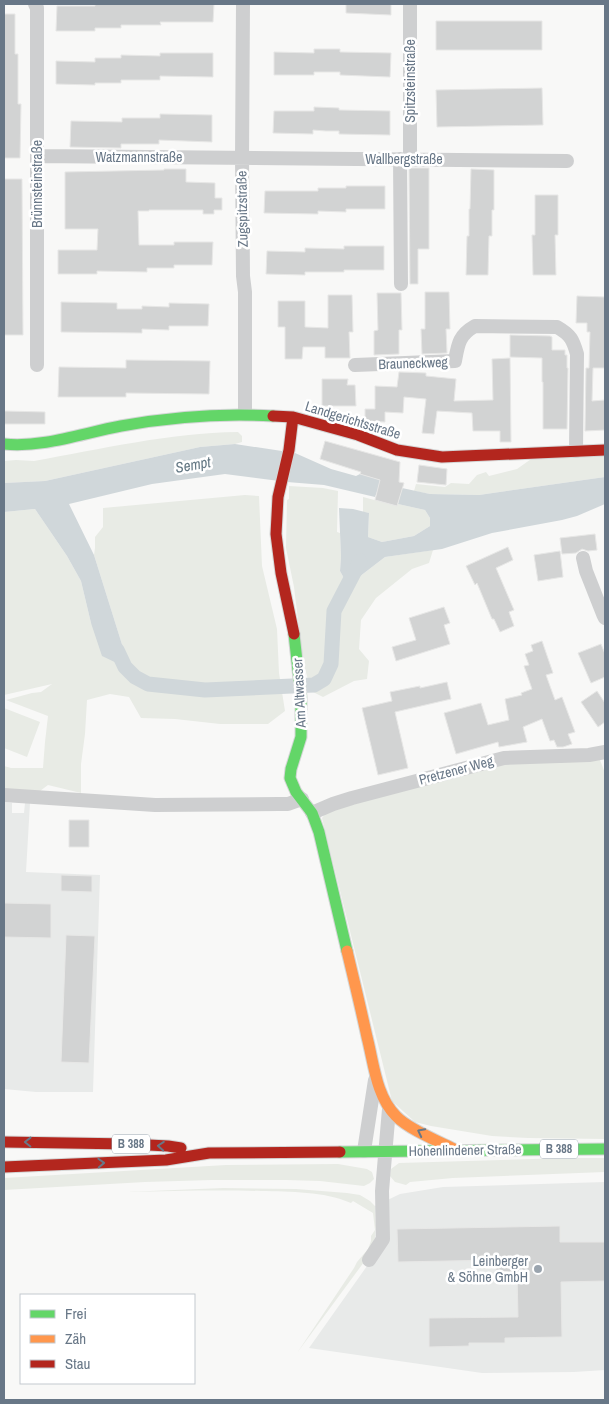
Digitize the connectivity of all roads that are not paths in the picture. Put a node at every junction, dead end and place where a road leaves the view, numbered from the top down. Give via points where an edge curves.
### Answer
1 (35, 4) edge
2 (243, 4) edge
3 (410, 4) edge
4 (37, 156) junction
5 (242, 158) junction
6 (405, 159) junction
7 (567, 160) dead end
8 (401, 284) dead end
9 (37, 365) dead end
10 (355, 365) dead end
11 (245, 414) junction
12 (293, 417) junction
13 (4, 444) edge
14 (605, 450) edge
15 (576, 451) junction
16 (583, 558) dead end
17 (605, 618) edge
18 (605, 752) edge
19 (4, 795) edge
20 (302, 799) junction
21 (312, 813) junction
22 (376, 1077) junction
23 (389, 1109) junction
24 (4, 1142) edge
25 (605, 1149) edge
26 (456, 1150) junction
27 (364, 1151) junction
28 (386, 1151) junction
29 (209, 1153) junction
30 (4, 1167) edge
31 (369, 1260) dead end

1 - 4 street, Brünnsteinstraße
2 - 5 street, Zugspitzstraße
3 - 6 street, Spitzsteinstraße
4 - 5 street, Watzmannstraße
4 - 9 street, Brünnsteinstraße
5 - 6 street, Wallbergstraße
5 - 11 street, Zugspitzstraße
6 - 7 street, Wallbergstraße
6 - 8 street, Spitzsteinstraße
10 - 15 street, Brauneckweg via 455,361 461,338 475,326 557,327 567,333 576,354
11 - 12 street, Landgerichtsstraße
11 - 13 street, Landgerichtsstraße via 130,424 44,442
12 - 15 street, Landgerichtsstraße via 358,435 397,450 442,457
12 - 20 street, Am Altwasser via 277,508 276,534 300,677 301,737 290,778
14 - 15 street, Landgerichtsstraße
16 - 17 street
18 - 21 street, Pretzener Weg via 504,758 352,798
19 - 20 street via 155,804 288,804
20 - 21 street, Am Altwasser
21 - 22 street, Am Altwasser
22 - 23 street, Am Altwasser
22 - 27 street, Am Altwasser
26 -> 23 street, Am Altwasser via 403,1123
23 - 28 street, Am Altwasser
29 -> 24 street, Hohenlindener Straße / B 388 via 168,1146
25 - 26 street, Hohenlindener Straße / B 388
26 - 28 street, Hohenlindener Straße / B 388
27 - 28 street, Hohenlindener Straße / B 388
27 - 29 street, Hohenlindener Straße / B 388
28 - 31 street via 382,1191 383,1239
30 -> 29 street, Hohenlindener Straße / B 388 via 166,1160

